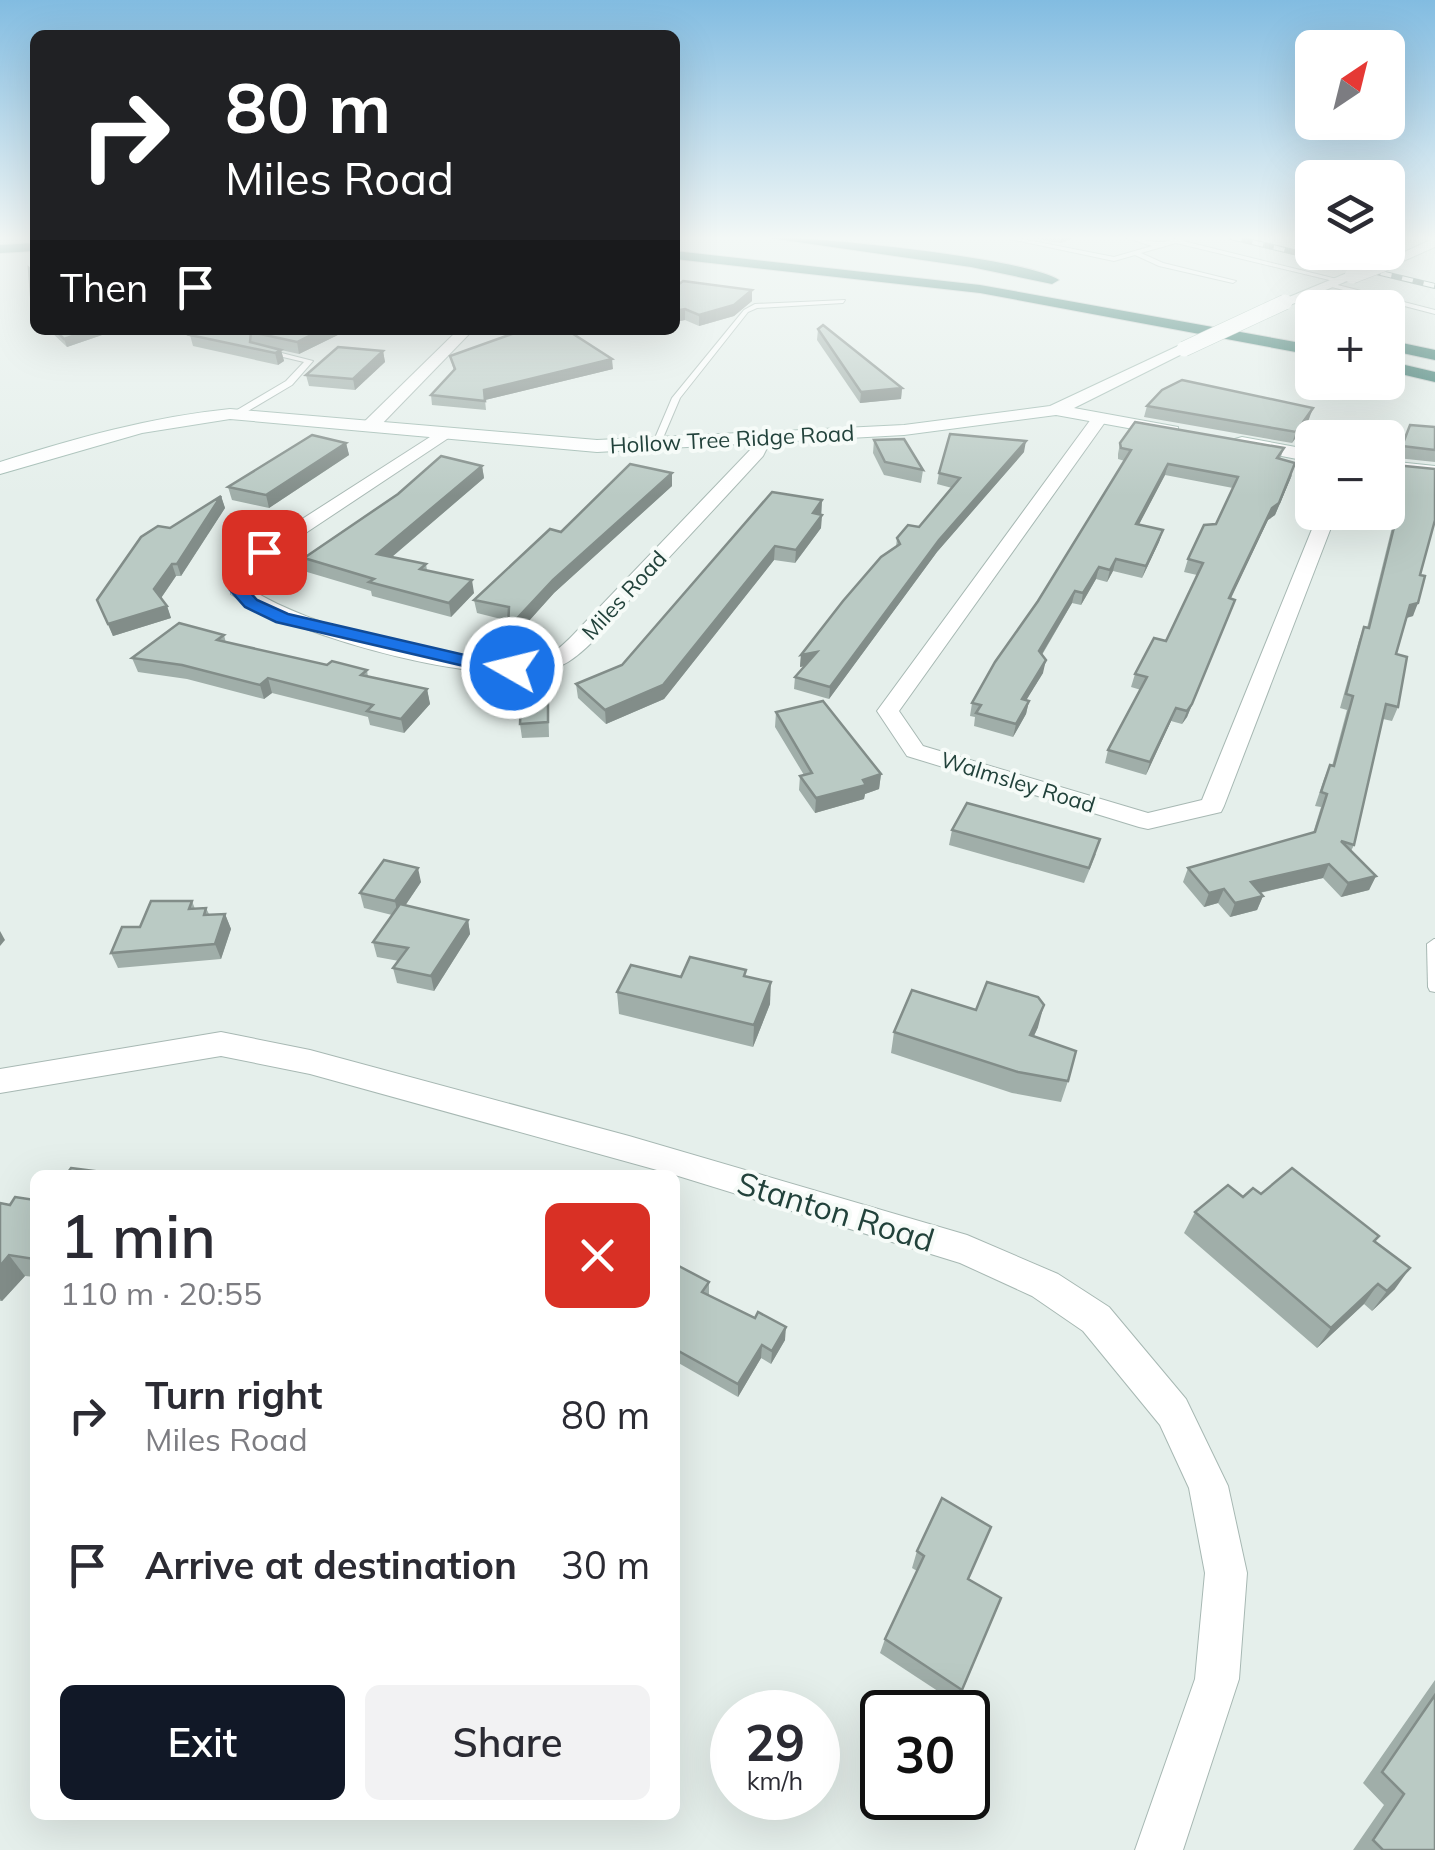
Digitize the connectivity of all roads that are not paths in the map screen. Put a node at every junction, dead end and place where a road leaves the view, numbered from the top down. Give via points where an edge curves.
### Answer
1 (735, 323) edge
2 (1167, 323) edge
3 (1239, 323) edge
4 (461, 335) edge
5 (1295, 347) edge
6 (1405, 348) edge
7 (259, 349) edge
8 (1435, 355) edge
9 (1405, 370) edge
10 (1435, 377) edge
11 (1056, 410) junction
12 (235, 414) junction
13 (1100, 418) junction
14 (372, 424) junction
15 (444, 433) junction
16 (764, 438) junction
17 (656, 445) junction
18 (1295, 453) edge
19 (0, 468) edge
20 (1405, 469) edge
21 (1435, 472) edge
22 (1321, 530) edge
23 (1434, 944) edge
24 (1435, 986) edge
25 (0, 1081) edge
26 (1159, 1850) edge

1 - 17 lane via 676,398
2 - 5 highway
3 - 11 main road, Hollow Tree Ridge Road, bridge
4 - 14 street
6 - 8 highway
7 - 12 lane via 310,361 289,383
9 - 10 highway
11 - 13 main road
11 - 16 main road, Hollow Tree Ridge Road via 987,422
12 - 14 main road, Hollow Tree Ridge Road
12 - 19 main road, Hollow Tree Ridge Road via 111,434
13 - 18 main road
13 - 22 street, Walmsley Road via 888,710 915,751 1148,821 1212,806
14 - 15 main road, Hollow Tree Ridge Road
15 - 16 street, Miles Road via 264,552 242,575 238,590 282,618 481,665 538,666 564,657 581,640
15 - 17 main road, Hollow Tree Ridge Road
16 - 17 main road, Hollow Tree Ridge Road
20 - 21 main road
23 - 24 lane
25 - 26 street, Stanton Road via 221,1044 629,1150 967,1250 1045,1285 1096,1319 1174,1412 1208,1486 1226,1573 1217,1680

